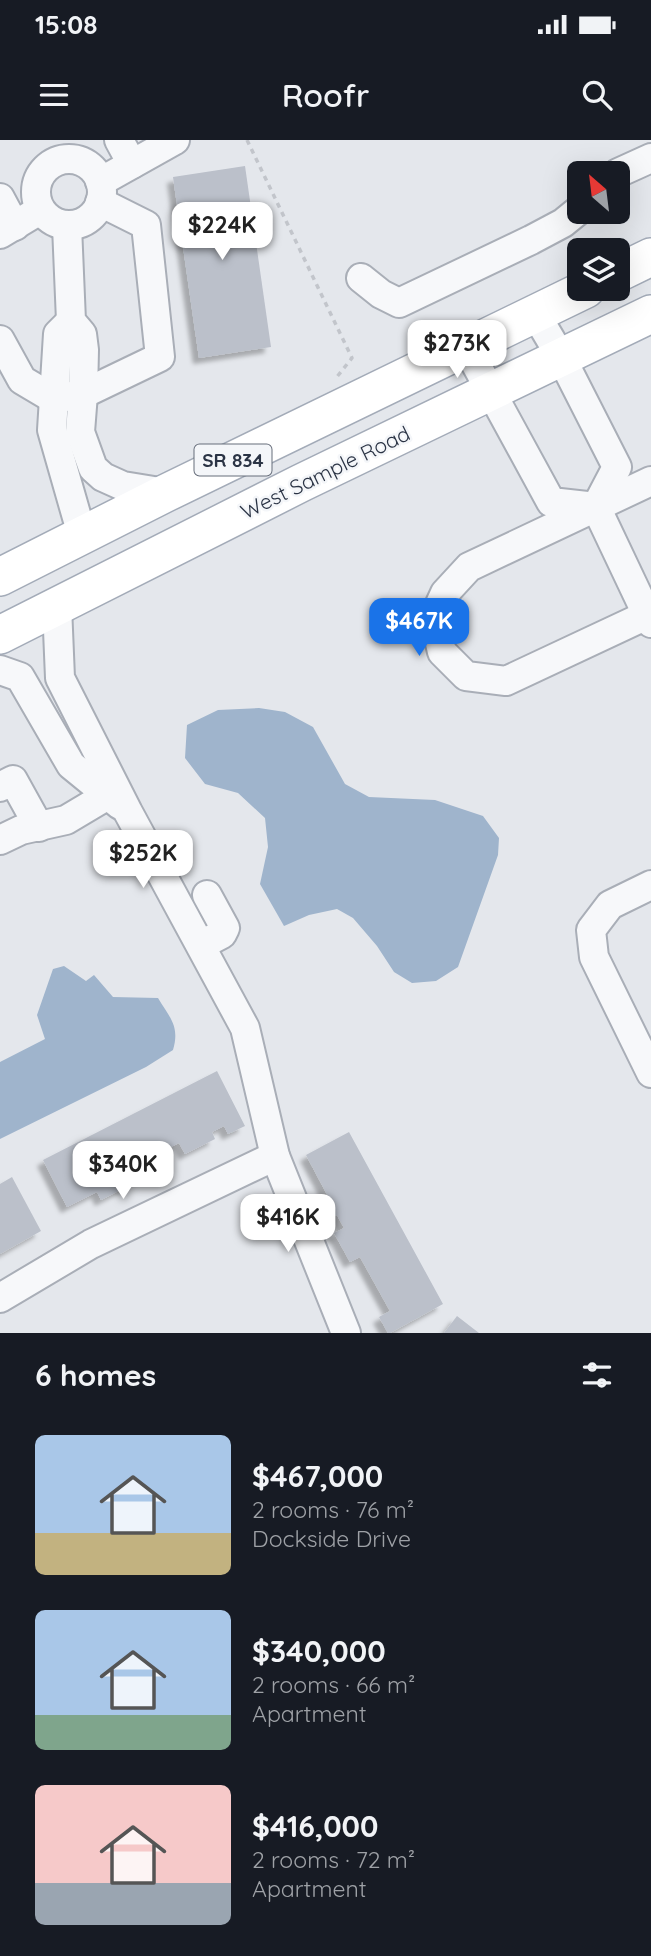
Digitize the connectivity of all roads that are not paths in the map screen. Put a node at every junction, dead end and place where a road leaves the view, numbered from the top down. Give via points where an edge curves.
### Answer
1 (175, 140) edge
2 (126, 152) edge
3 (651, 158) edge
4 (630, 168) edge
5 (100, 192) junction
6 (0, 198) edge
7 (40, 210) junction
8 (567, 220) edge
9 (67, 226) junction
10 (7, 230) edge
11 (651, 257) edge
12 (630, 267) edge
13 (360, 278) dead end
14 (567, 298) edge
15 (536, 313) junction
16 (651, 314) edge
17 (71, 321) junction
18 (0, 340) edge
19 (466, 346) junction
20 (561, 357) junction
21 (491, 390) junction
22 (83, 394) junction
23 (54, 399) junction
24 (651, 481) edge
25 (166, 493) junction
26 (596, 507) junction
27 (82, 535) junction
28 (0, 577) edge
29 (57, 606) junction
30 (649, 619) edge
31 (0, 635) edge
32 (0, 670) edge
33 (0, 787) edge
34 (118, 804) junction
35 (39, 827) junction
36 (0, 840) edge
37 (651, 885) edge
38 (207, 895) dead end
39 (201, 945) junction
40 (651, 1073) edge
41 (275, 1157) junction
42 (0, 1298) edge
43 (346, 1333) edge

1 - 2 street
2 - 5 street
3 - 4 street
5 - 7 street via 91,167 62,160 52,163 38,179 35,190
5 - 9 street via 94,214
5 - 22 street via 146,225 160,357
6 - 10 street
7 - 9 street
7 - 10 street
8 - 13 street via 399,303
9 - 17 street
11 - 12 main road
14 - 15 main road, SR 834
15 - 19 main road, SR 834
15 - 20 street
16 - 20 main road, West Sample Road / SR 834
17 - 22 street via 82,334
17 - 23 street via 58,334
18 - 23 street via 22,380
19 - 21 street
19 - 25 main road, SR 834
20 - 21 main road, West Sample Road / SR 834
20 - 26 street via 617,467
21 - 26 street via 551,502
21 - 29 main road, West Sample Road / SR 834
22 - 23 street
22 - 25 street via 80,432 93,468 123,486
23 - 27 street via 52,430
24 - 26 street
25 - 27 main road, SR 834
26 - 30 street
26 - 30 street via 469,567 445,593 434,617 442,652 466,676 506,681
27 - 28 main road, SR 834
29 - 31 main road, West Sample Road / SR 834
29 - 34 street via 60,678
32 - 34 street via 20,677 71,765
33 - 35 street via 13,780
34 - 35 street
34 - 39 street
35 - 36 street
37 - 40 street via 610,905 591,930 594,957
38 - 39 street via 225,928
39 - 41 street via 246,1028
41 - 42 street via 91,1244
41 - 43 street

